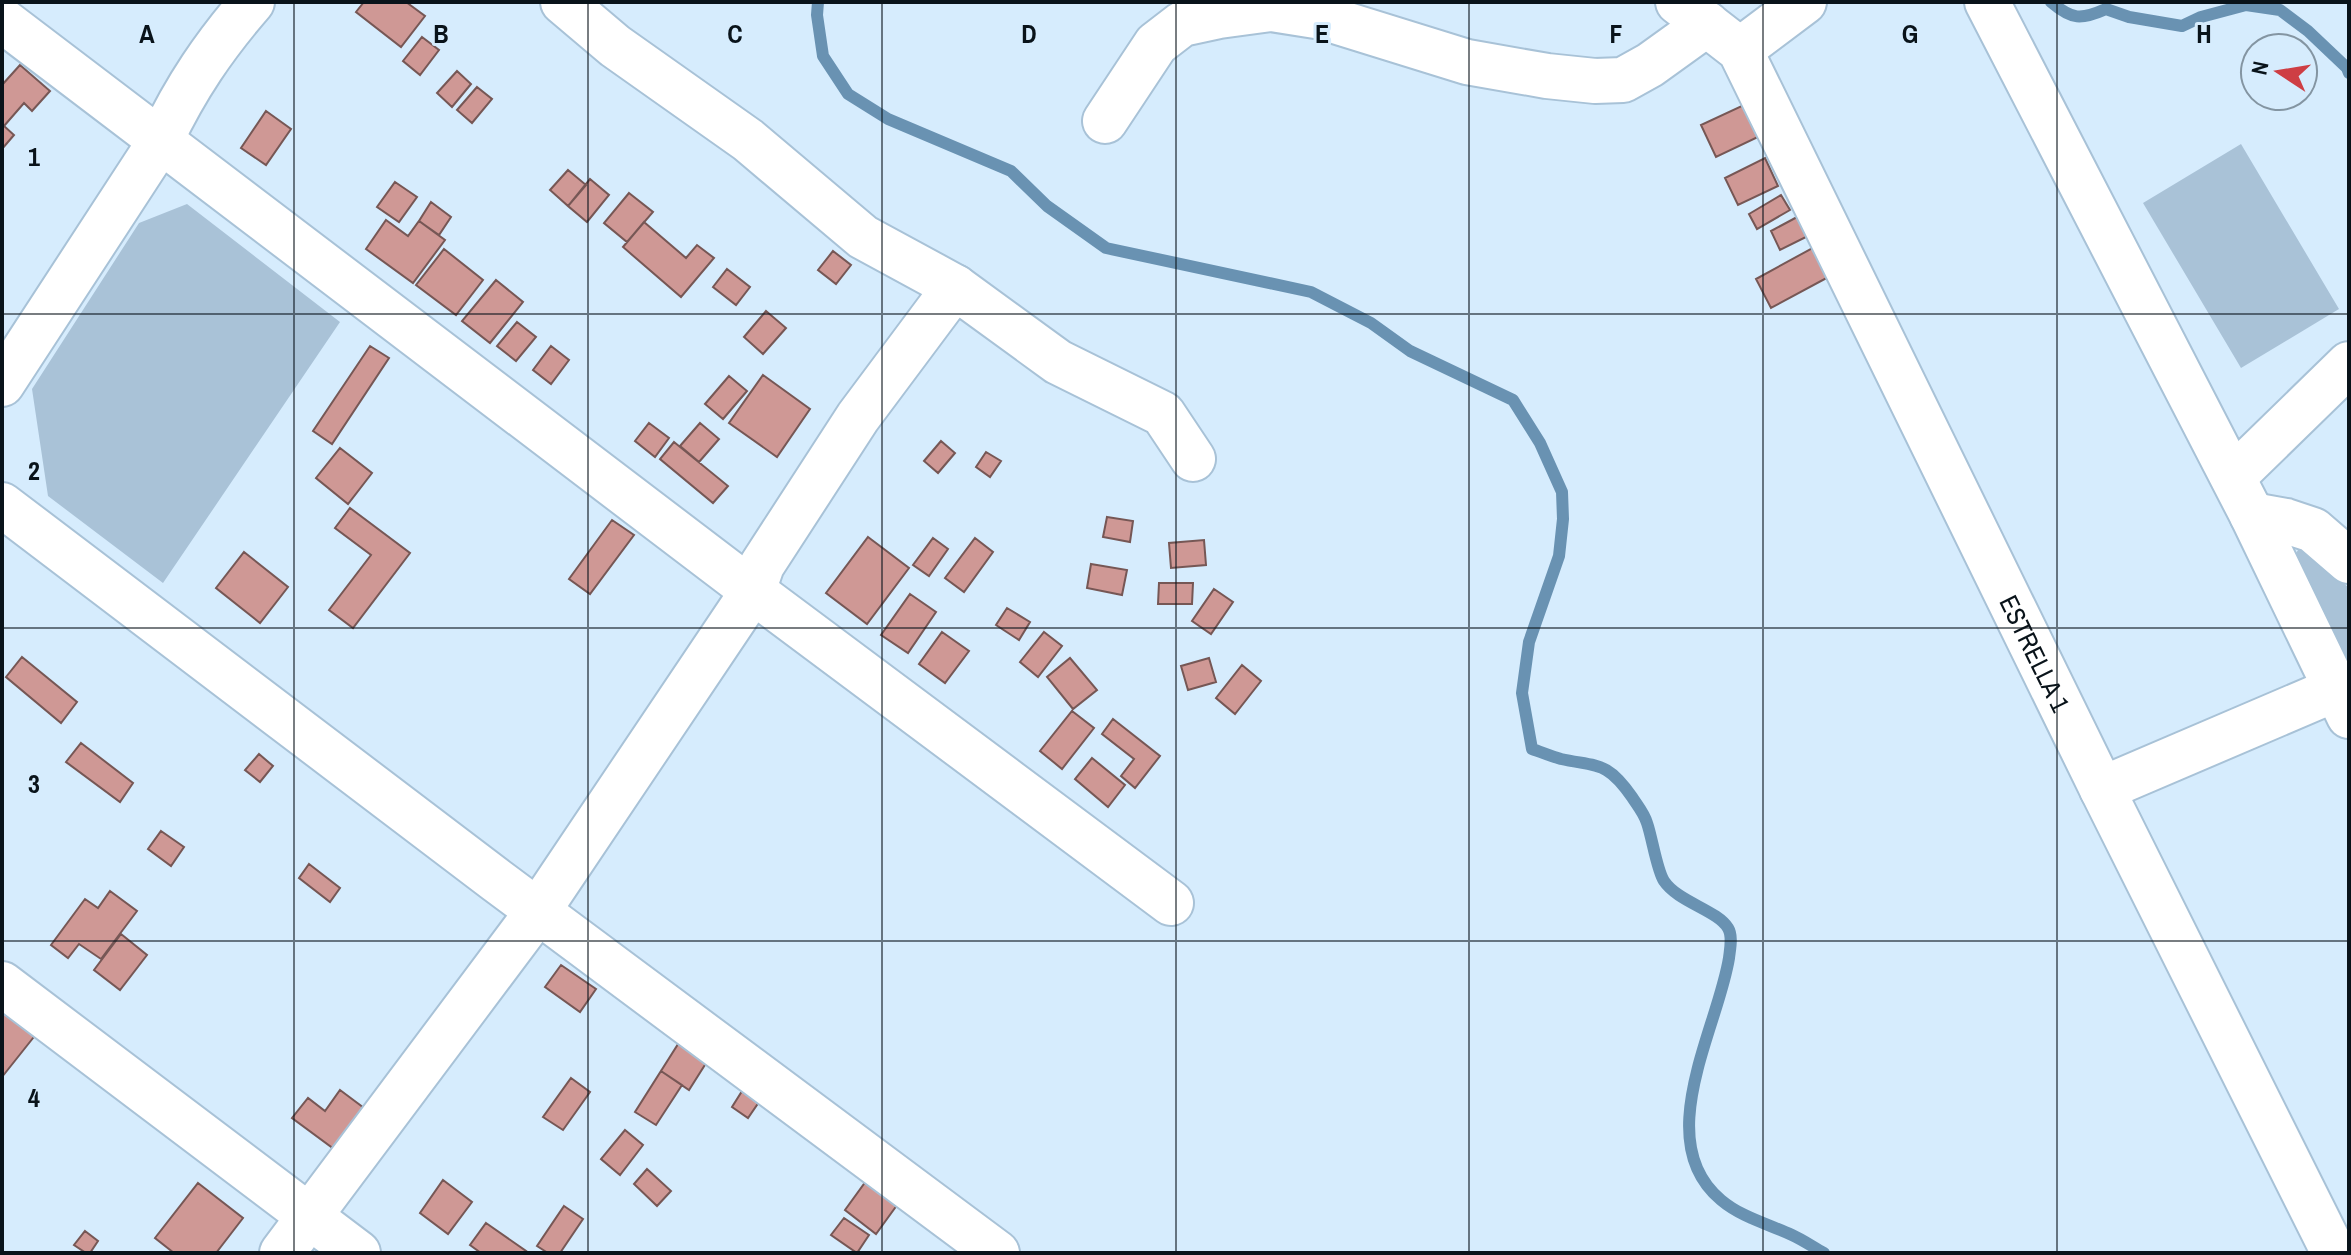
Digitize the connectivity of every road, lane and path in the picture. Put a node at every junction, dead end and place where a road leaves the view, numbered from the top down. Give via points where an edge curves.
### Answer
1 (252, 2) edge
2 (563, 2) edge
3 (1804, 2) edge
4 (1987, 2) edge
5 (2, 20) edge
6 (1708, 26) edge
7 (1105, 121) dead end
8 (161, 140) junction
9 (955, 287) junction
10 (2349, 364) edge
11 (2, 384) edge
12 (1193, 459) dead end
13 (2242, 496) junction
14 (2, 505) edge
15 (2349, 561) edge
16 (753, 591) junction
17 (2342, 703) edge
18 (2102, 789) junction
19 (1171, 903) dead end
20 (538, 911) junction
21 (2, 984) edge
22 (311, 1217) junction
23 (2349, 1247) edge
24 (282, 1253) edge
25 (358, 1253) edge
26 (997, 1253) edge
27 (2335, 1253) edge

1 - 8 street via 216,43
2 - 9 street via 615,46 748,140 863,237
3 - 6 street
4 - 13 street
5 - 8 street
6 - 7 street via 1623,80 1595,81 1467,62 1322,17 1271,9 1219,16 1182,24 1156,44
6 - 18 street, ESTRELLA 1
8 - 11 street
8 - 16 street
9 - 12 street via 1058,362 1163,414
9 - 16 street via 858,417 762,565
10 - 13 street
13 - 15 street via 2313,530
13 - 17 street
14 - 20 street
16 - 19 street
16 - 20 street
17 - 18 street
18 - 27 street, ESTRELLA 1
20 - 22 street
20 - 26 street
21 - 22 street
22 - 24 street
22 - 25 street
23 - 27 street

